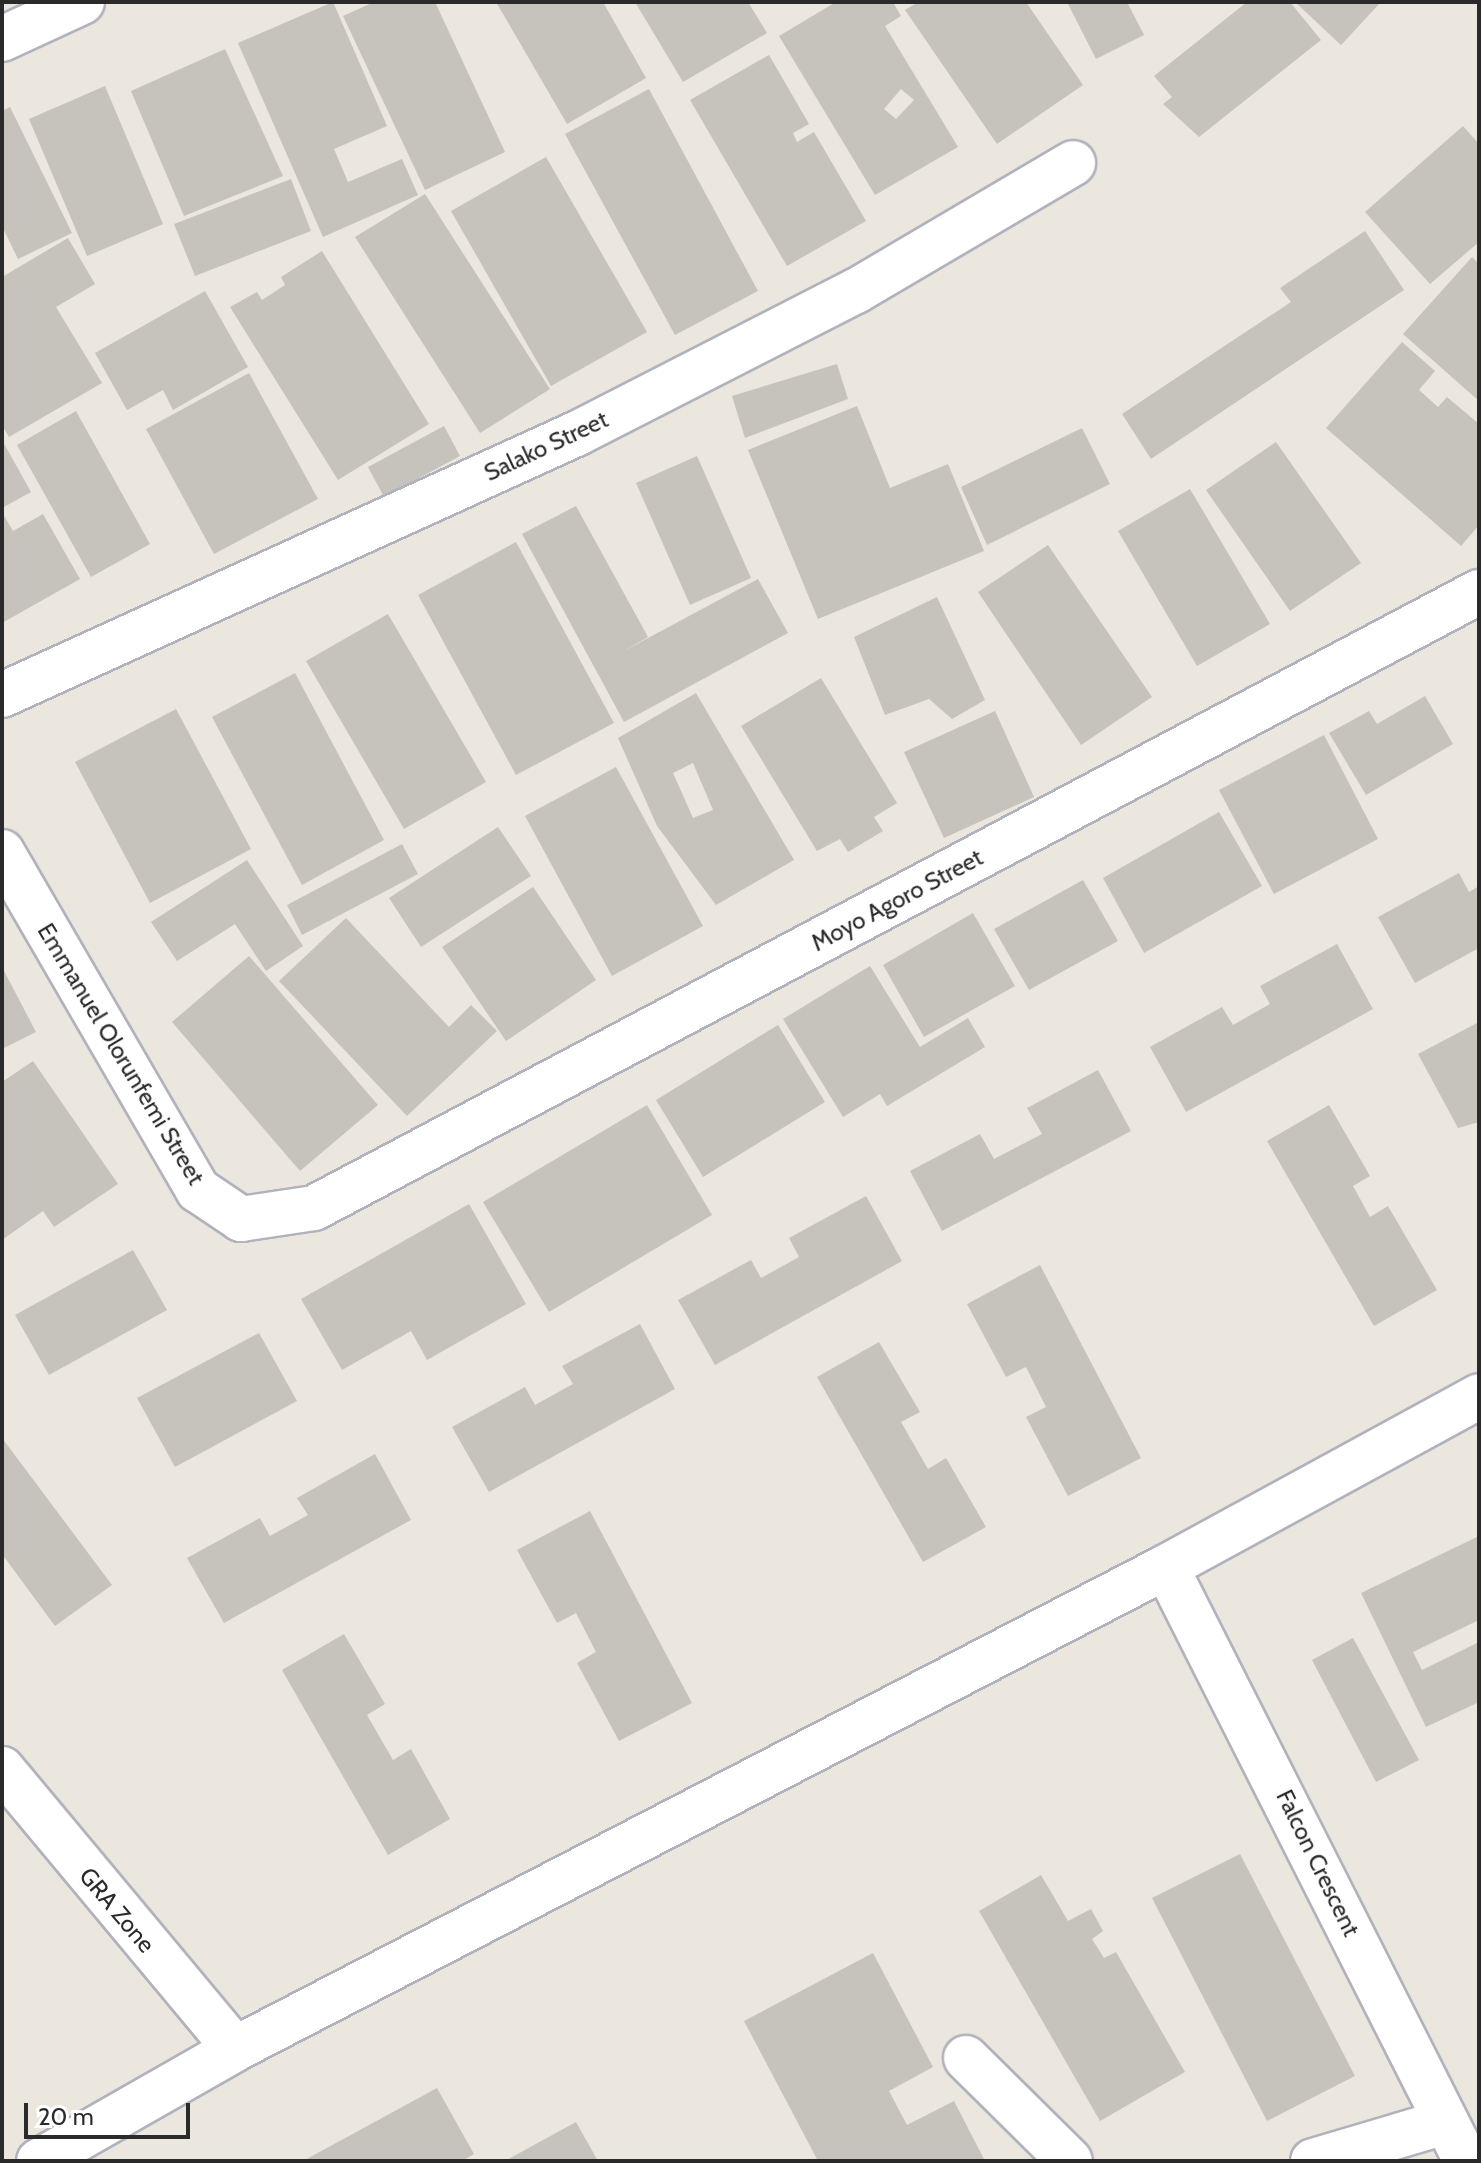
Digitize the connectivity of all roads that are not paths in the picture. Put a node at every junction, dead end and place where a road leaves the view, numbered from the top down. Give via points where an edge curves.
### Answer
1 (82, 2) edge
2 (2, 39) edge
3 (1073, 163) dead end
4 (1479, 592) edge
5 (2, 695) edge
6 (2, 852) edge
7 (314, 1208) joint
8 (1479, 1396) edge
9 (1166, 1567) junction
10 (2, 1769) edge
11 (235, 2049) junction
12 (966, 2058) dead end
13 (1445, 2122) junction
14 (39, 2161) edge
15 (1070, 2161) edge
16 (1313, 2161) edge
17 (1466, 2161) edge

1 - 2 street
3 - 5 street, Salako Street via 856,291 578,433
4 - 7 street, Moyo Agoro Street
6 - 7 street, Emmanuel Olorunfemi Street via 198,1190 241,1219
8 - 9 street
9 - 11 street
9 - 13 street, Falcon Crescent
10 - 11 street, GRA Zone
11 - 14 street
12 - 15 street
13 - 16 street
13 - 17 street, Falcon Crescent

